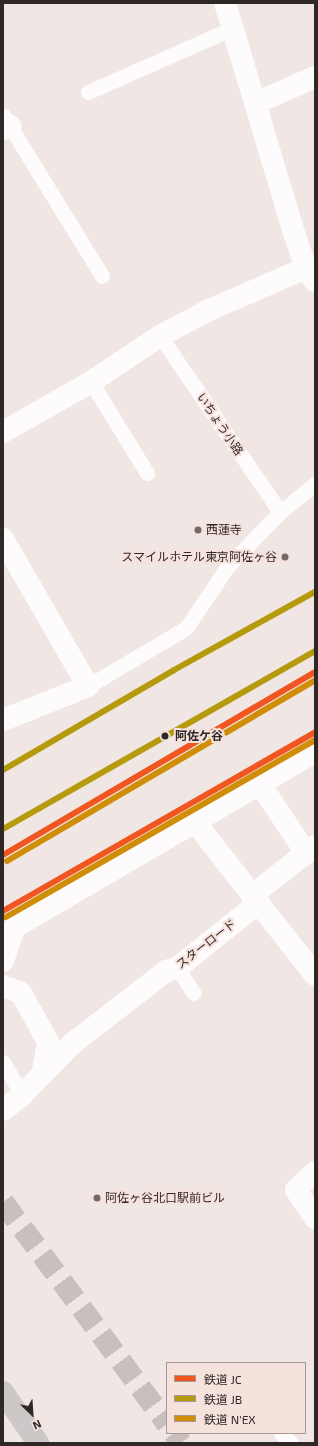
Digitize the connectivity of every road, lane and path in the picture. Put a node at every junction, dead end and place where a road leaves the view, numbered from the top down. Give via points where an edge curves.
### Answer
1 (225, 3) edge
2 (232, 29) junction
3 (315, 77) edge
4 (88, 92) dead end
5 (256, 103) junction
6 (5, 123) edge
7 (312, 275) edge
8 (102, 276) dead end
9 (160, 336) junction
10 (91, 382) junction
11 (3, 432) edge
12 (147, 473) dead end
13 (315, 484) edge
14 (280, 512) junction
15 (3, 539) edge
16 (88, 686) junction
17 (3, 720) edge
18 (315, 752) edge
19 (260, 784) junction
20 (196, 822) junction
21 (310, 850) edge
22 (256, 900) junction
23 (3, 961) edge
24 (177, 968) junction
25 (315, 976) edge
26 (3, 986) edge
27 (194, 993) dead end
28 (3, 1062) edge
29 (43, 1071) junction
30 (22, 1095) junction
31 (3, 1110) edge
32 (315, 1172) edge
33 (315, 1218) edge
34 (3, 1392) edge
35 (282, 1434) edge
36 (38, 1443) edge
37 (291, 1443) edge

1 - 2 street
2 - 4 lane
2 - 5 street
3 - 5 street
5 - 7 street
6 - 8 lane
7 - 9 street via 209,310
9 - 10 street
9 - 14 lane, いちょう小路
10 - 11 street
10 - 12 lane
13 - 14 lane
14 - 16 lane via 228,566 186,628
15 - 16 street
16 - 17 street
18 - 19 street
19 - 20 street
19 - 21 street
20 - 22 street
20 - 23 street via 15,927
21 - 22 street, スターロード via 259,890
22 - 24 street, スターロード via 252,908
22 - 25 street
24 - 27 lane
24 - 29 street, スターロード via 166,972 73,1043
26 - 29 street via 21,993 48,1042
28 - 30 lane
29 - 30 street, スターロード
30 - 31 street, スターロード
32 - 33 street via 296,1190
34 - 36 main road
35 - 37 lane

